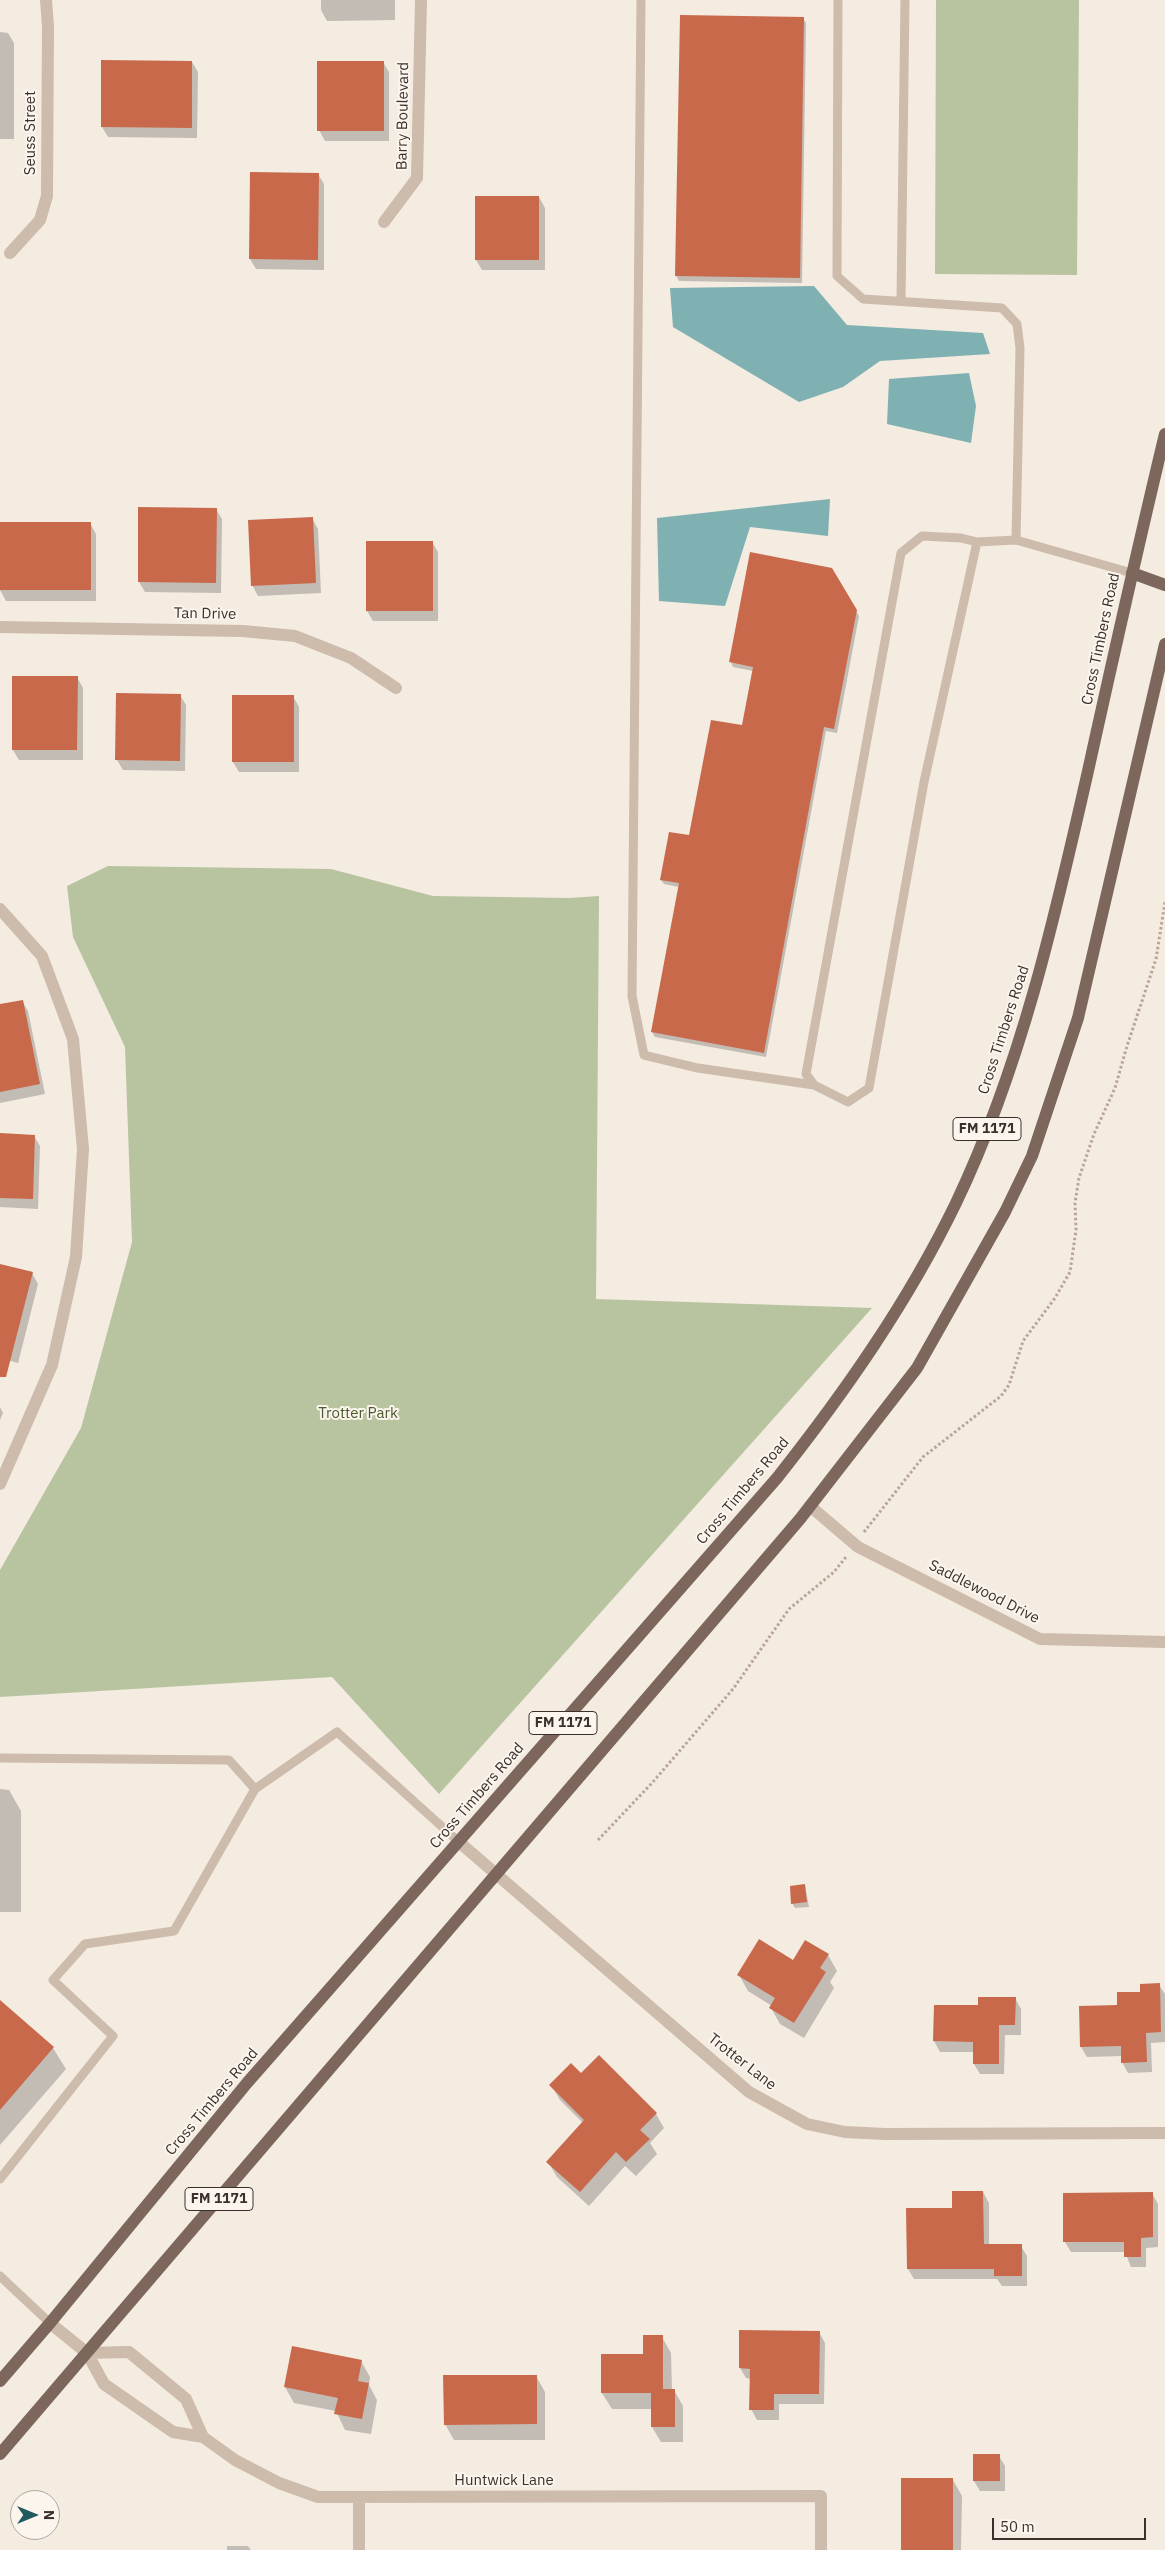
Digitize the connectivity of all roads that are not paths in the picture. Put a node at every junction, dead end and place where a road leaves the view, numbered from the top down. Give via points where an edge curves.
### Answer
1 (46, 0) edge
2 (422, 0) edge
3 (641, 0) edge
4 (838, 0) edge
5 (905, 0) edge
6 (384, 222) dead end
7 (10, 253) dead end
8 (901, 301) junction
9 (1165, 434) edge
10 (1016, 540) junction
11 (978, 542) junction
12 (1132, 573) junction
13 (1165, 585) edge
14 (0, 627) edge
15 (1165, 644) edge
16 (396, 688) dead end
17 (0, 909) edge
18 (814, 1085) junction
19 (0, 1484) edge
20 (810, 1506) junction
21 (1165, 1642) edge
22 (0, 1758) edge
23 (255, 1789) junction
24 (459, 1842) junction
25 (495, 1876) junction
26 (1165, 2133) edge
27 (0, 2179) edge
28 (0, 2276) edge
29 (50, 2323) junction
30 (87, 2353) junction
31 (0, 2381) edge
32 (202, 2437) junction
33 (0, 2454) edge
34 (360, 2498) junction
35 (359, 2550) edge
36 (821, 2550) edge

1 - 7 street, Seuss Street via 47,196 40,220
2 - 6 street, Barry Boulevard via 417,178
3 - 18 lane via 632,996 644,1055 698,1068
4 - 8 lane via 836,276 863,299
5 - 8 lane
8 - 10 lane via 1002,308 1017,324 1020,348
9 - 12 main road, Cross Timbers Road / FM 1171
10 - 11 lane
10 - 12 lane
11 - 18 lane via 924,782 868,1088 848,1102
11 - 18 lane via 922,536 900,553 806,1074
12 - 13 main road
12 - 24 main road, Cross Timbers Road / FM 1171 via 1038,978 978,1154 930,1252 905,1298 830,1412 777,1478
14 - 16 street, Tan Drive via 243,631 295,636 351,658
15 - 20 main road, FM 1171 via 1082,1001 1032,1156 1005,1212 917,1368
17 - 19 street via 42,956 74,1039 83,1149 76,1258 52,1365
20 - 21 street, Saddlewood Drive via 855,1544 1040,1639
20 - 25 main road, FM 1171
22 - 23 lane via 229,1760
23 - 24 lane via 337,1732
23 - 27 lane via 174,1931 85,1944 53,1980 113,2036
24 - 25 street, Trotter Lane
24 - 29 main road, Cross Timbers Road / FM 1171 via 248,2083
25 - 26 street, Trotter Lane via 749,2092 807,2124 845,2132 885,2134
25 - 30 main road, FM 1171
28 - 29 lane
29 - 30 street, Huntwick Lane
29 - 31 main road, Cross Timbers Road / FM 1171
30 - 32 street, Huntwick Lane via 104,2384 173,2432
30 - 32 street via 129,2352 186,2399
30 - 33 main road, FM 1171
32 - 34 street, Huntwick Lane via 235,2460 280,2483 318,2497
34 - 35 street
34 - 36 street, Huntwick Lane via 820,2496

